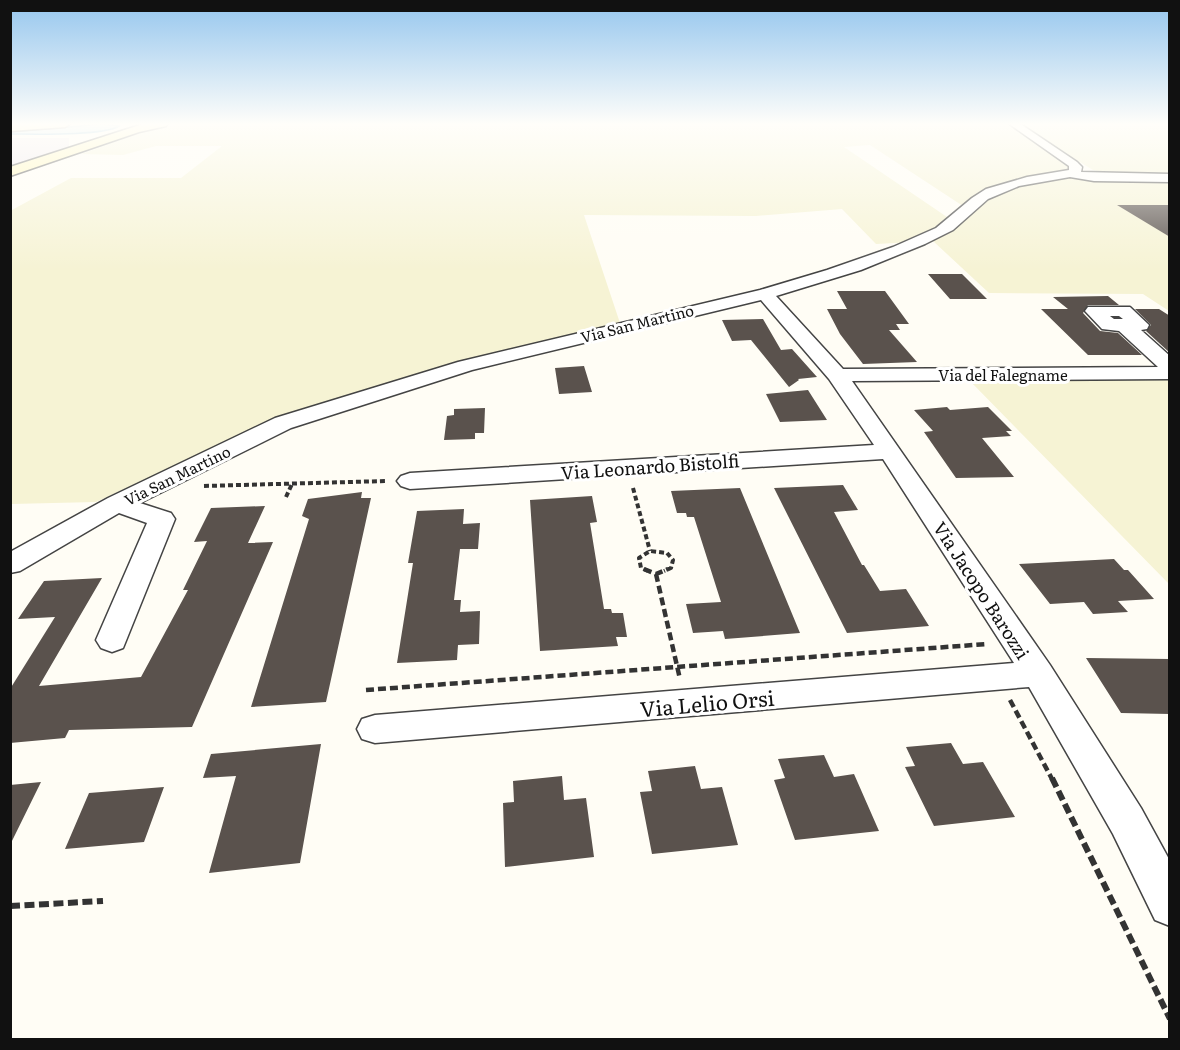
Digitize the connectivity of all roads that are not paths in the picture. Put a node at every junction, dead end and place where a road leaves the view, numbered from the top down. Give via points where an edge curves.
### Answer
1 (1074, 172) edge
2 (1071, 174) junction
3 (1170, 178) edge
4 (765, 294) junction
5 (1124, 325) dead end
6 (1170, 367) edge
7 (1170, 373) edge
8 (837, 375) junction
9 (890, 451) junction
10 (410, 481) road end
11 (117, 504) junction
12 (10, 564) edge
13 (112, 640) dead end
14 (1038, 674) junction
15 (375, 729) dead end
16 (1170, 905) edge

1 - 2 street
2 - 3 street, Via San Martino
2 - 4 street, Via San Martino via 1005,185 970,204 945,229 903,251
4 - 8 street, Via Jacopo Barozzi
4 - 11 street, Via San Martino via 465,366 283,423
5 - 6 street
7 - 8 street, Via del Falegname
8 - 9 street, Via Jacopo Barozzi
9 - 10 street, Via Leonardo Bistolfi
9 - 14 street, Via Jacopo Barozzi
11 - 12 street, Via San Martino
11 - 13 street, Via San Martino via 162,519
14 - 15 street, Via Lelio Orsi
14 - 16 street, Via Jacopo Barozzi via 1127,821

